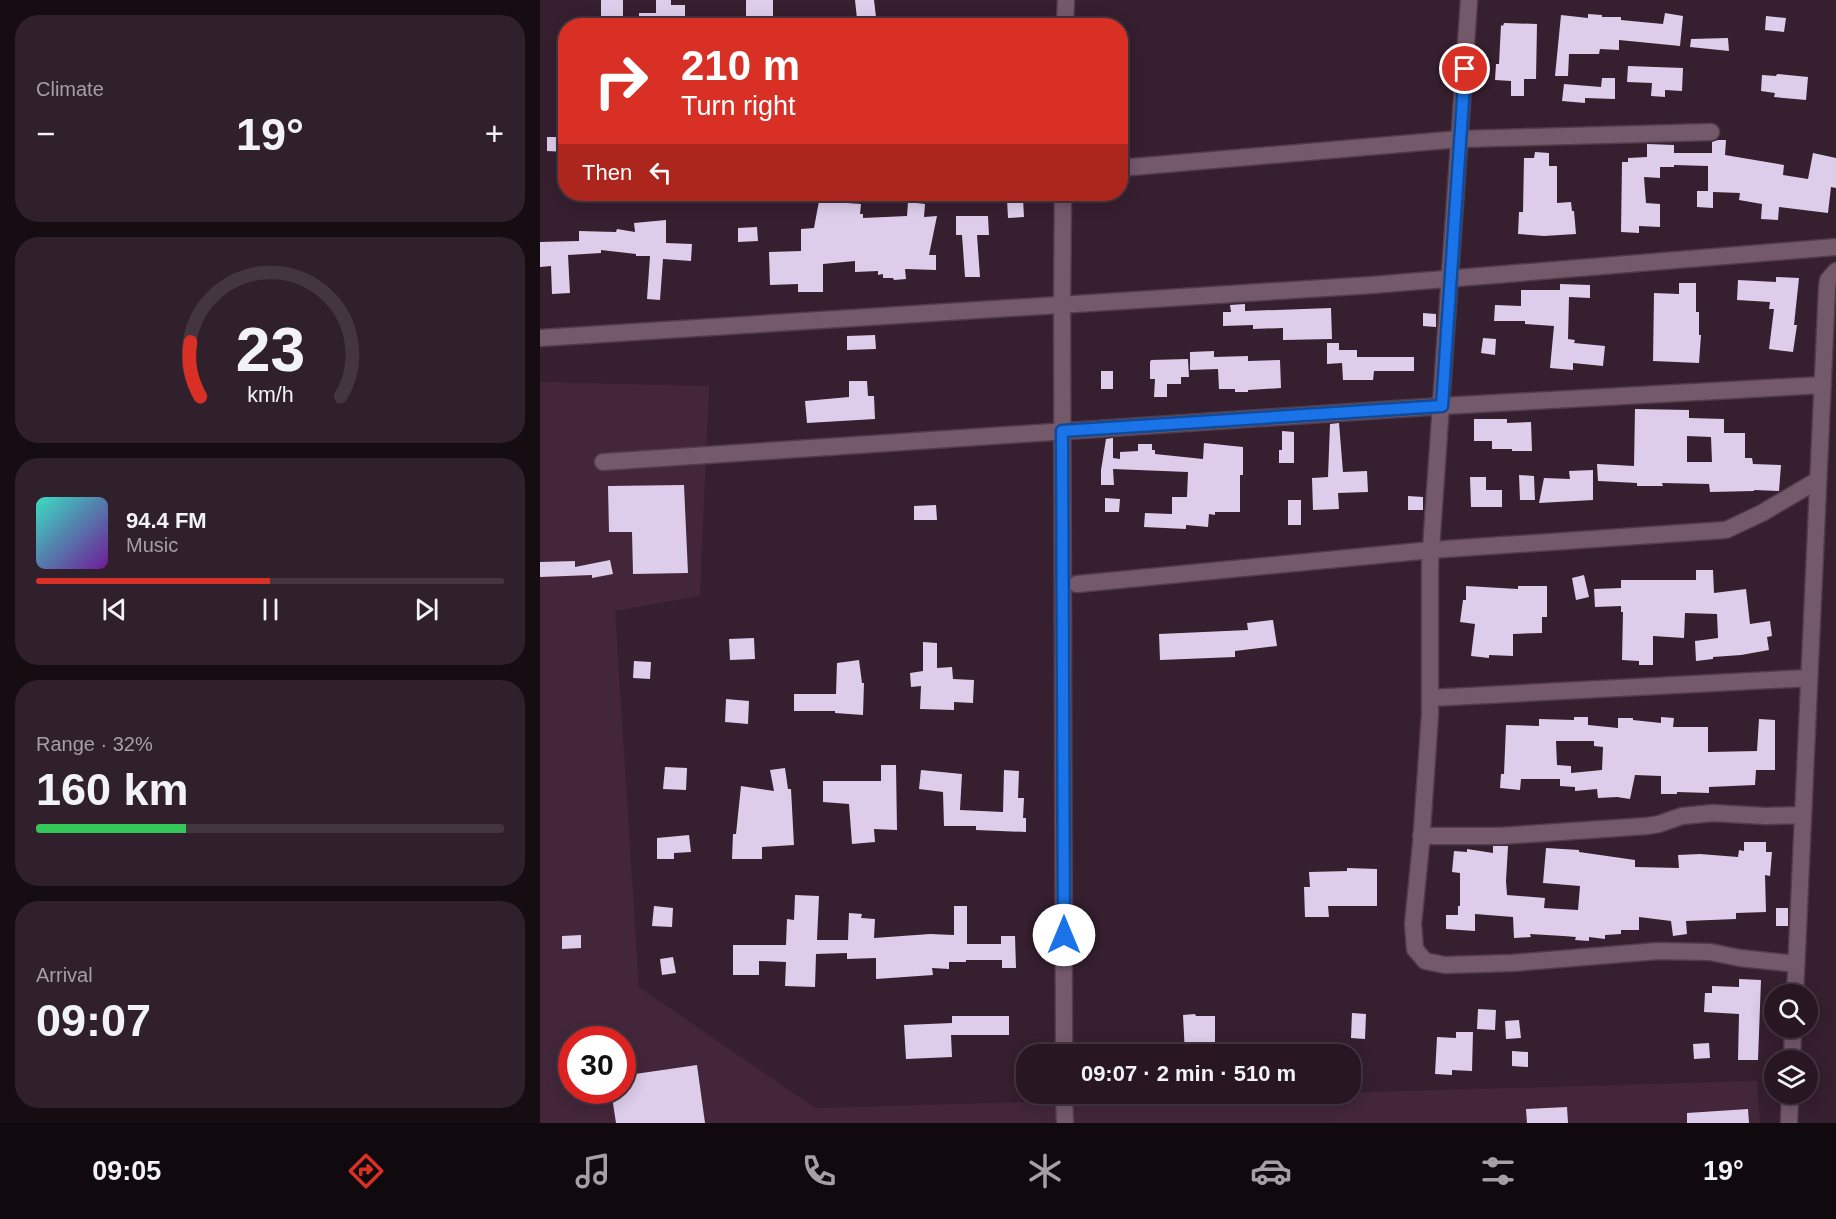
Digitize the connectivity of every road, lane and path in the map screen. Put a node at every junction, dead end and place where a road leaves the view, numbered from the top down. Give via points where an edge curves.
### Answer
1 (1066, 0) edge
2 (1469, 0) edge
3 (1065, 18) edge
4 (1711, 132) dead end
5 (1460, 139) junction
6 (1128, 167) edge
7 (1063, 201) edge
8 (1836, 247) edge
9 (1836, 271) edge
10 (1450, 279) junction
11 (1062, 305) junction
12 (540, 338) edge
13 (1822, 385) junction
14 (1442, 406) junction
15 (1062, 431) junction
16 (603, 462) dead end
17 (1818, 480) junction
18 (1431, 550) junction
19 (1077, 584) dead end
20 (1809, 678) junction
21 (1430, 698) junction
22 (1803, 815) junction
23 (1421, 836) junction
24 (1796, 964) junction
25 (1795, 984) edge
26 (1064, 1044) edge
27 (1064, 1104) edge
28 (1790, 1104) edge
29 (1065, 1123) edge
30 (1789, 1123) edge

1 - 3 street
2 - 5 street
4 - 5 street
5 - 6 street
5 - 10 street
7 - 11 street
8 - 10 street
9 - 13 street via 1827,288
10 - 11 street
10 - 14 street
11 - 12 street
11 - 15 street
13 - 14 street
13 - 17 street
14 - 15 street
14 - 18 street
15 - 16 street
15 - 26 street
17 - 18 street via 1726,530
17 - 20 street
18 - 19 street
18 - 21 street
20 - 21 street
20 - 22 street
21 - 23 street
22 - 23 street via 1713,813 1682,816 1647,826 1500,837
22 - 24 street
23 - 24 street via 1413,924 1416,950 1425,961 1445,965 1512,963 1658,951 1710,952
24 - 25 street
27 - 29 street
28 - 30 street

